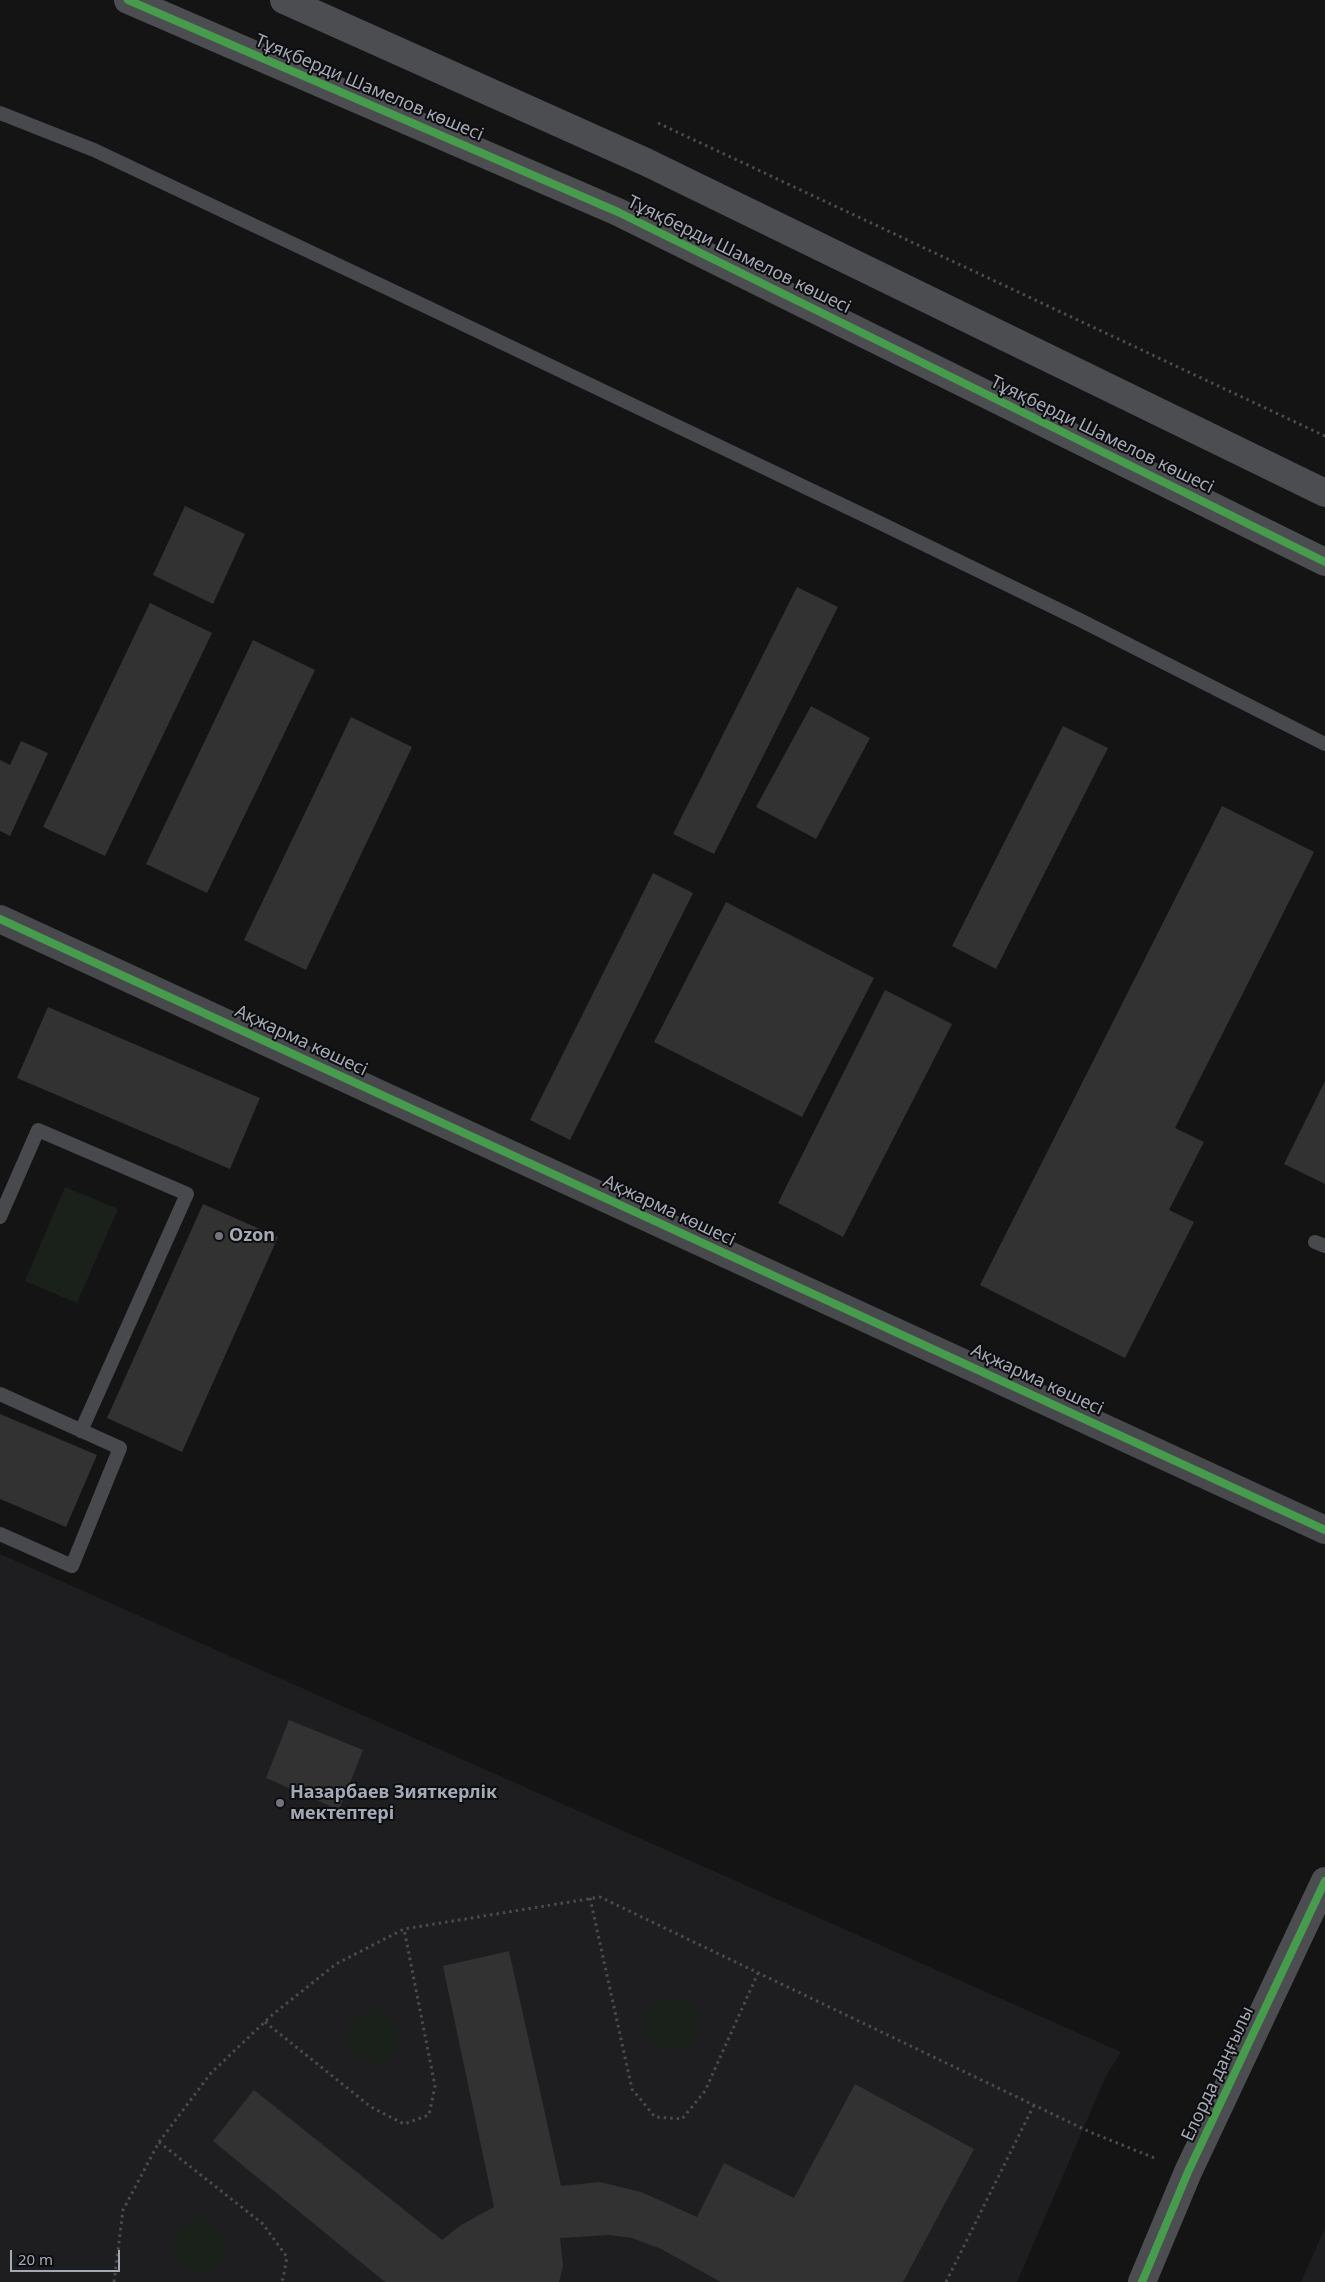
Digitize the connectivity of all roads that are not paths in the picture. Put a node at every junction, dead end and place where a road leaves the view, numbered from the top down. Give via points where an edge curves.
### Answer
1 (128, 0) edge
2 (301, 4) edge
3 (0, 113) edge
4 (1325, 493) edge
5 (1325, 562) edge
6 (1325, 744) edge
7 (0, 920) edge
8 (0, 1217) edge
9 (0, 1394) edge
10 (81, 1431) junction
11 (1325, 1530) edge
12 (0, 1534) edge
13 (1325, 1881) edge
14 (1142, 2282) edge

1 - 5 street, Тұяқберди Шамелов көшесі via 618,212
2 - 4 street via 646,162
3 - 6 lane via 94,150 445,315 1026,594
7 - 11 street, Ақжарма көшесі
8 - 10 lane via 38,1130 187,1194
9 - 10 lane
10 - 12 lane via 120,1448 72,1566
13 - 14 street, Елорда даңғылы via 1188,2172

